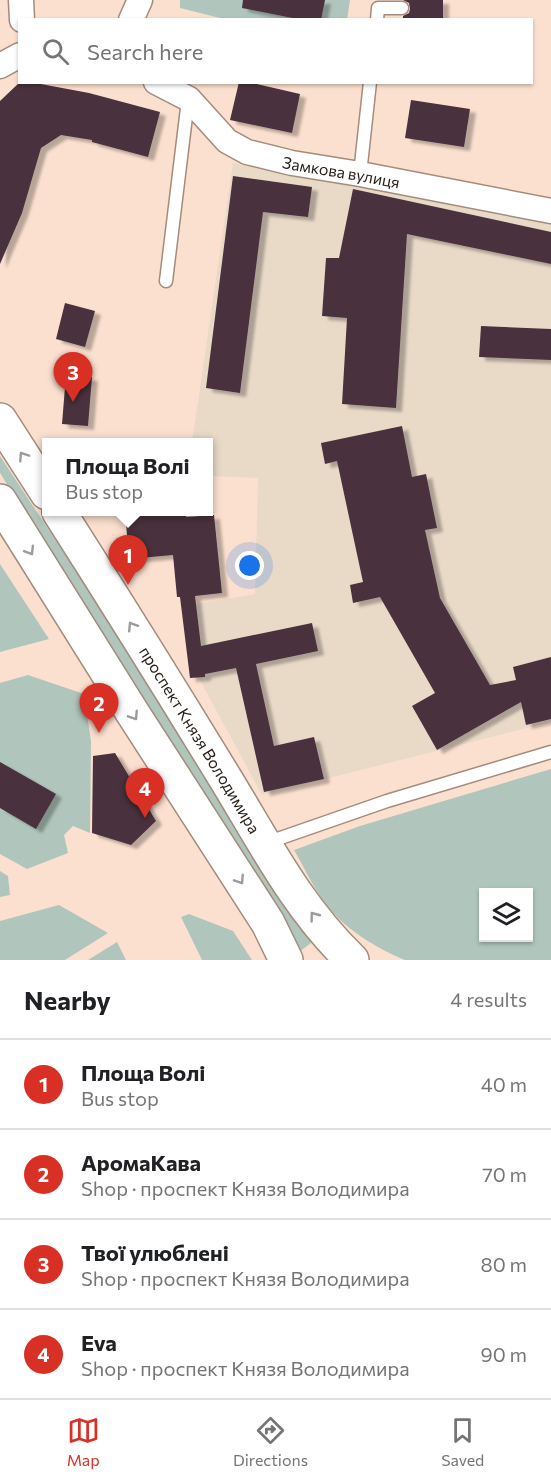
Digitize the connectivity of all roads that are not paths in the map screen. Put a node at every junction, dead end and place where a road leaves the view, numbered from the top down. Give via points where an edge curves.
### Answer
1 (21, 0) edge
2 (140, 0) edge
3 (402, 8) dead end
4 (22, 18) edge
5 (132, 18) edge
6 (377, 18) edge
7 (18, 56) edge
8 (0, 66) edge
9 (160, 84) edge
10 (370, 84) edge
11 (189, 99) junction
12 (360, 174) junction
13 (551, 211) edge
14 (166, 281) dead end
15 (0, 420) edge
16 (42, 485) edge
17 (0, 501) edge
18 (62, 516) edge
19 (551, 752) edge
20 (265, 844) junction
21 (286, 960) edge
22 (352, 960) edge

1 - 4 street
2 - 5 street
3 - 6 lane via 378,8
7 - 8 street
9 - 11 street, Замкова вулиця
10 - 12 lane
11 - 12 street, Замкова вулиця via 227,141 247,152
11 - 14 lane
12 - 13 street, Замкова вулиця
16 -> 15 main road
17 -> 21 main road via 268,922
20 -> 18 main road, проспект Князя Володимира
19 - 20 lane via 387,801
22 -> 20 main road, проспект Князя Володимира via 294,889

